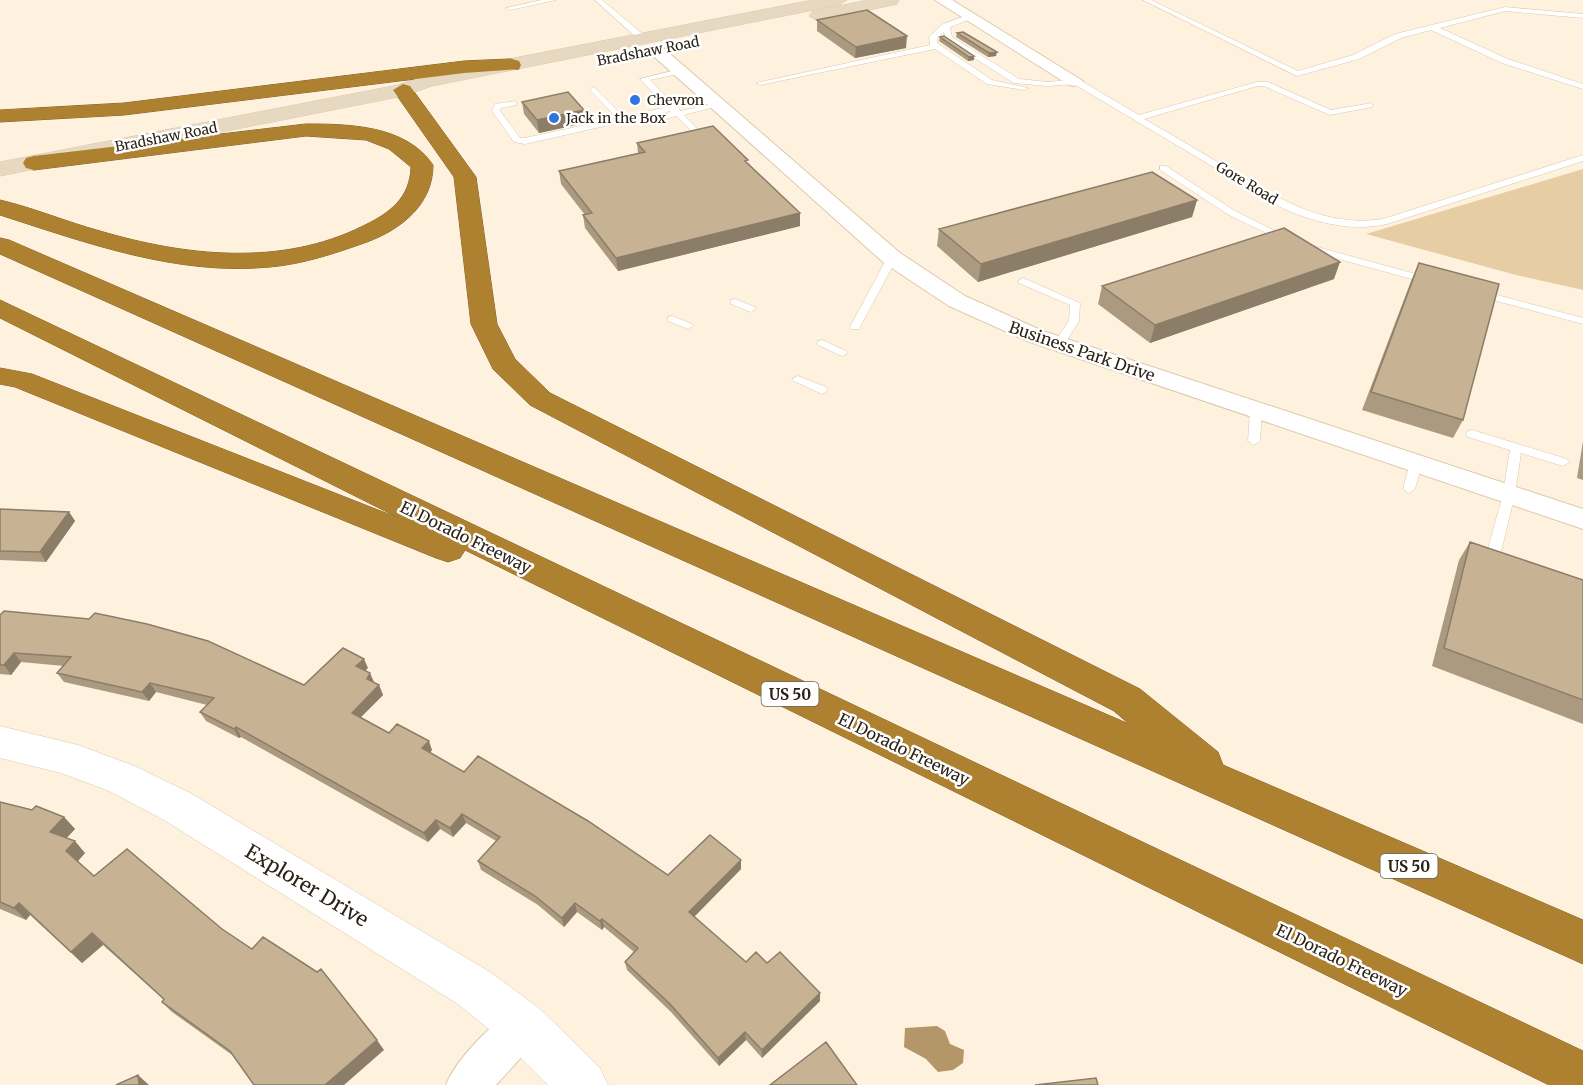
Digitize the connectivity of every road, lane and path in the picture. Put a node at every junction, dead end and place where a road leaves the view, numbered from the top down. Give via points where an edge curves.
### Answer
1 (553, 0) edge
2 (597, 0) edge
3 (839, 0) edge
4 (891, 0) edge
5 (942, 0) edge
6 (1146, 0) edge
7 (814, 2) edge
8 (510, 8) dead end
9 (1583, 16) edge
10 (968, 17) junction
11 (946, 26) junction
12 (1431, 28) junction
13 (649, 44) junction
14 (937, 46) junction
15 (512, 65) junction
16 (680, 71) junction
17 (1075, 81) junction
18 (760, 83) dead end
19 (1048, 84) junction
20 (1583, 87) edge
21 (594, 89) dead end
22 (404, 90) junction
23 (513, 103) dead end
24 (718, 105) junction
25 (1369, 105) dead end
26 (677, 111) junction
27 (0, 116) edge
28 (1138, 118) junction
29 (623, 120) junction
30 (694, 130) edge
31 (523, 148) dead end
32 (1583, 158) edge
33 (34, 162) junction
34 (1163, 168) dead end
35 (0, 169) edge
36 (0, 207) edge
37 (0, 245) edge
38 (892, 258) junction
39 (1023, 281) dead end
40 (1444, 284) edge
41 (1466, 290) edge
42 (735, 302) dead end
43 (0, 308) edge
44 (751, 309) dead end
45 (672, 319) dead end
46 (1583, 321) edge
47 (688, 326) dead end
48 (855, 327) dead end
49 (822, 343) dead end
50 (1059, 344) junction
51 (842, 353) dead end
52 (0, 376) edge
53 (798, 379) dead end
54 (822, 390) dead end
55 (1256, 410) junction
56 (1472, 434) dead end
57 (1254, 441) dead end
58 (1516, 448) junction
59 (1563, 462) dead end
60 (1416, 463) junction
61 (1409, 489) dead end
62 (1509, 494) junction
63 (1583, 519) edge
64 (1494, 552) edge
65 (709, 655) junction
66 (0, 742) edge
67 (1235, 790) junction
68 (1583, 942) edge
69 (523, 1026) junction
70 (1583, 1076) edge
71 (466, 1085) edge
72 (583, 1085) edge

1 - 8 lane
2 - 13 lane
3 - 7 main road, Bradshaw Road
4 - 13 main road, Bradshaw Road
5 - 10 street, Gore Road
6 - 12 lane via 1297,74 1356,57 1398,36
7 - 13 main road, Bradshaw Road
9 - 12 lane via 1505,9
10 - 11 lane
10 - 17 street, Gore Road
11 - 14 lane via 933,37
11 - 19 lane via 949,38 1017,81
12 - 20 lane via 1505,61
13 - 15 main road, Bradshaw Road
13 - 16 street, Business Park Drive
13 - 22 main road, Bradshaw Road via 434,90
14 - 18 lane
14 - 19 lane via 1005,87
15 - 22 main road, Bradshaw Road via 427,81
15 - 27 highway via 464,67 123,109
16 - 24 street, Business Park Drive
16 - 26 lane via 644,79
17 - 19 lane
17 - 28 lane, Gore Road
21 - 29 lane
22 - 33 main road, Bradshaw Road
22 - 67 highway via 465,177 484,324 503,363 540,399 1127,700
23 - 29 lane via 498,106 496,111 518,140
24 - 26 lane
24 - 38 street, Business Park Drive
25 - 28 lane via 1330,113 1257,84
26 - 29 lane
26 - 30 lane
26 - 31 lane
28 - 32 lane, Gore Road via 1287,207 1339,223 1384,222
33 - 35 main road, Bradshaw Road
33 - 36 highway via 306,130 346,130 383,137 407,150 422,165 422,185 407,207 388,221 338,246 289,258 239,263 193,260 107,241
34 - 40 lane via 1232,213 1301,246
37 - 67 highway, US 50
38 - 48 lane
38 - 50 street, Business Park Drive via 957,301
39 - 50 lane via 1075,303 1074,321
41 - 46 lane
42 - 44 lane
43 - 65 highway, El Dorado Freeway / US 50
45 - 47 lane
49 - 51 lane
50 - 55 street, Business Park Drive
52 - 65 highway via 33,384
53 - 54 lane
55 - 57 lane
55 - 60 street, Business Park Drive
56 - 58 lane
58 - 59 lane
58 - 62 lane
60 - 61 lane
60 - 62 street, Business Park Drive
62 - 63 street, Business Park Drive
62 - 64 lane
65 - 70 highway, El Dorado Freeway / US 50
66 - 69 street, Explorer Drive via 64,757 123,778 178,807 437,964
67 - 68 highway, US 50
69 - 71 street
69 - 72 street, Explorer Drive

